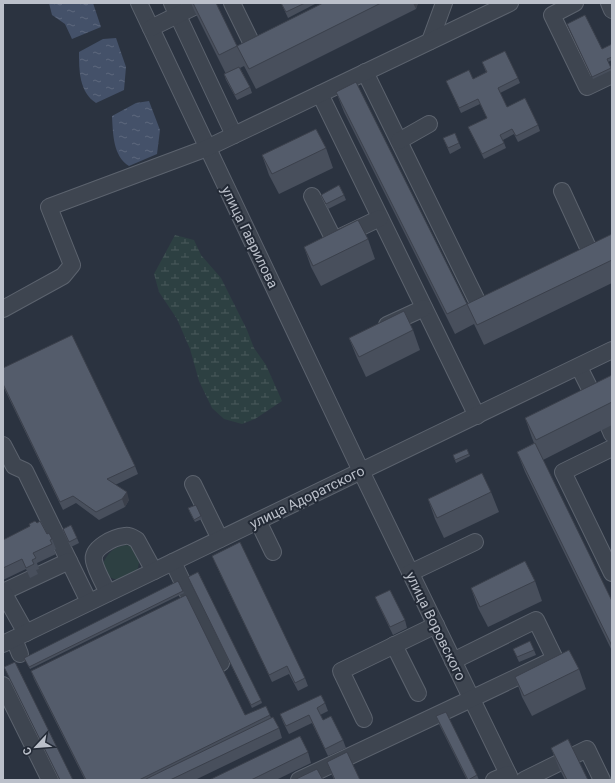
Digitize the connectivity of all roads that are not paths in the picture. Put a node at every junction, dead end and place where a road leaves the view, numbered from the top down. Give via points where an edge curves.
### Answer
1 (139, 3) edge
2 (202, 3) edge
3 (232, 3) edge
4 (444, 3) edge
5 (510, 3) edge
6 (575, 3) edge
7 (609, 3) edge
8 (175, 9) edge
9 (612, 10) edge
10 (151, 28) junction
11 (280, 36) edge
12 (430, 41) junction
13 (365, 72) junction
14 (612, 75) edge
15 (320, 94) junction
16 (429, 124) dead end
17 (234, 134) junction
18 (399, 141) junction
19 (207, 148) junction
20 (562, 191) dead end
21 (312, 196) dead end
22 (380, 218) junction
23 (591, 254) edge
24 (502, 298) edge
25 (424, 308) junction
26 (3, 309) edge
27 (375, 330) edge
28 (612, 350) edge
29 (579, 366) junction
30 (598, 405) edge
31 (477, 416) junction
32 (3, 445) edge
33 (612, 448) edge
34 (361, 471) junction
35 (193, 484) dead end
36 (258, 521) junction
37 (220, 539) junction
38 (475, 542) dead end
39 (273, 552) dead end
40 (69, 561) junction
41 (173, 562) junction
42 (154, 571) junction
43 (410, 573) junction
44 (612, 573) edge
45 (3, 592) edge
46 (108, 593) junction
47 (89, 602) junction
48 (436, 625) junction
49 (14, 638) edge
50 (394, 645) junction
51 (20, 654) dead end
52 (453, 661) junction
53 (221, 663) edge
54 (3, 685) edge
55 (418, 693) dead end
56 (472, 699) junction
57 (364, 719) dead end
58 (605, 777) edge
59 (504, 778) edge
60 (50, 780) edge
61 (299, 780) edge
62 (524, 780) edge

1 - 10 street, улица Гаврилова
2 - 8 street
3 - 11 street via 254,48
4 - 12 street
5 - 12 street
6 - 14 street via 552,15 587,87
7 - 9 street
8 - 10 street
8 - 17 street
10 - 19 street, улица Гаврилова
12 - 13 street
13 - 15 street
13 - 18 street
15 - 17 street
15 - 22 street
16 - 18 street
17 - 19 street
18 - 24 street via 481,309
19 - 26 street via 50,207 72,265 63,276
19 - 34 street, улица Гаврилова
20 - 23 street
21 - 22 street via 334,240
22 - 25 street
25 - 27 street
25 - 31 street
28 - 29 street, улица Адоратского
29 - 30 street
29 - 31 street, улица Адоратского
31 - 34 street, улица Адоратского
32 - 40 street via 14,466 25,471 42,524
33 - 44 street via 563,472
34 - 36 street, улица Адоратского
34 - 43 street, улица Воровского
35 - 37 street
36 - 37 street, улица Адоратского
36 - 39 street
37 - 41 street, улица Адоратского
38 - 43 street
40 - 45 street
40 - 47 street
41 - 42 street, улица Адоратского
41 - 53 street
42 - 46 street, улица Адоратского
42 - 46 street via 137,540 126,535 114,539 95,552 94,560
43 - 48 street, улица Воровского
45 - 49 street
46 - 47 street, улица Адоратского
47 - 49 street, улица Адоратского
48 - 50 street
48 - 52 street, улица Воровского
49 - 51 street
50 - 55 street
50 - 57 street via 341,671
52 - 56 street, улица Воровского
52 - 56 street via 536,620 555,659
54 - 60 street
56 - 59 street, улица Воровского
56 - 61 street
58 - 62 street via 587,749

